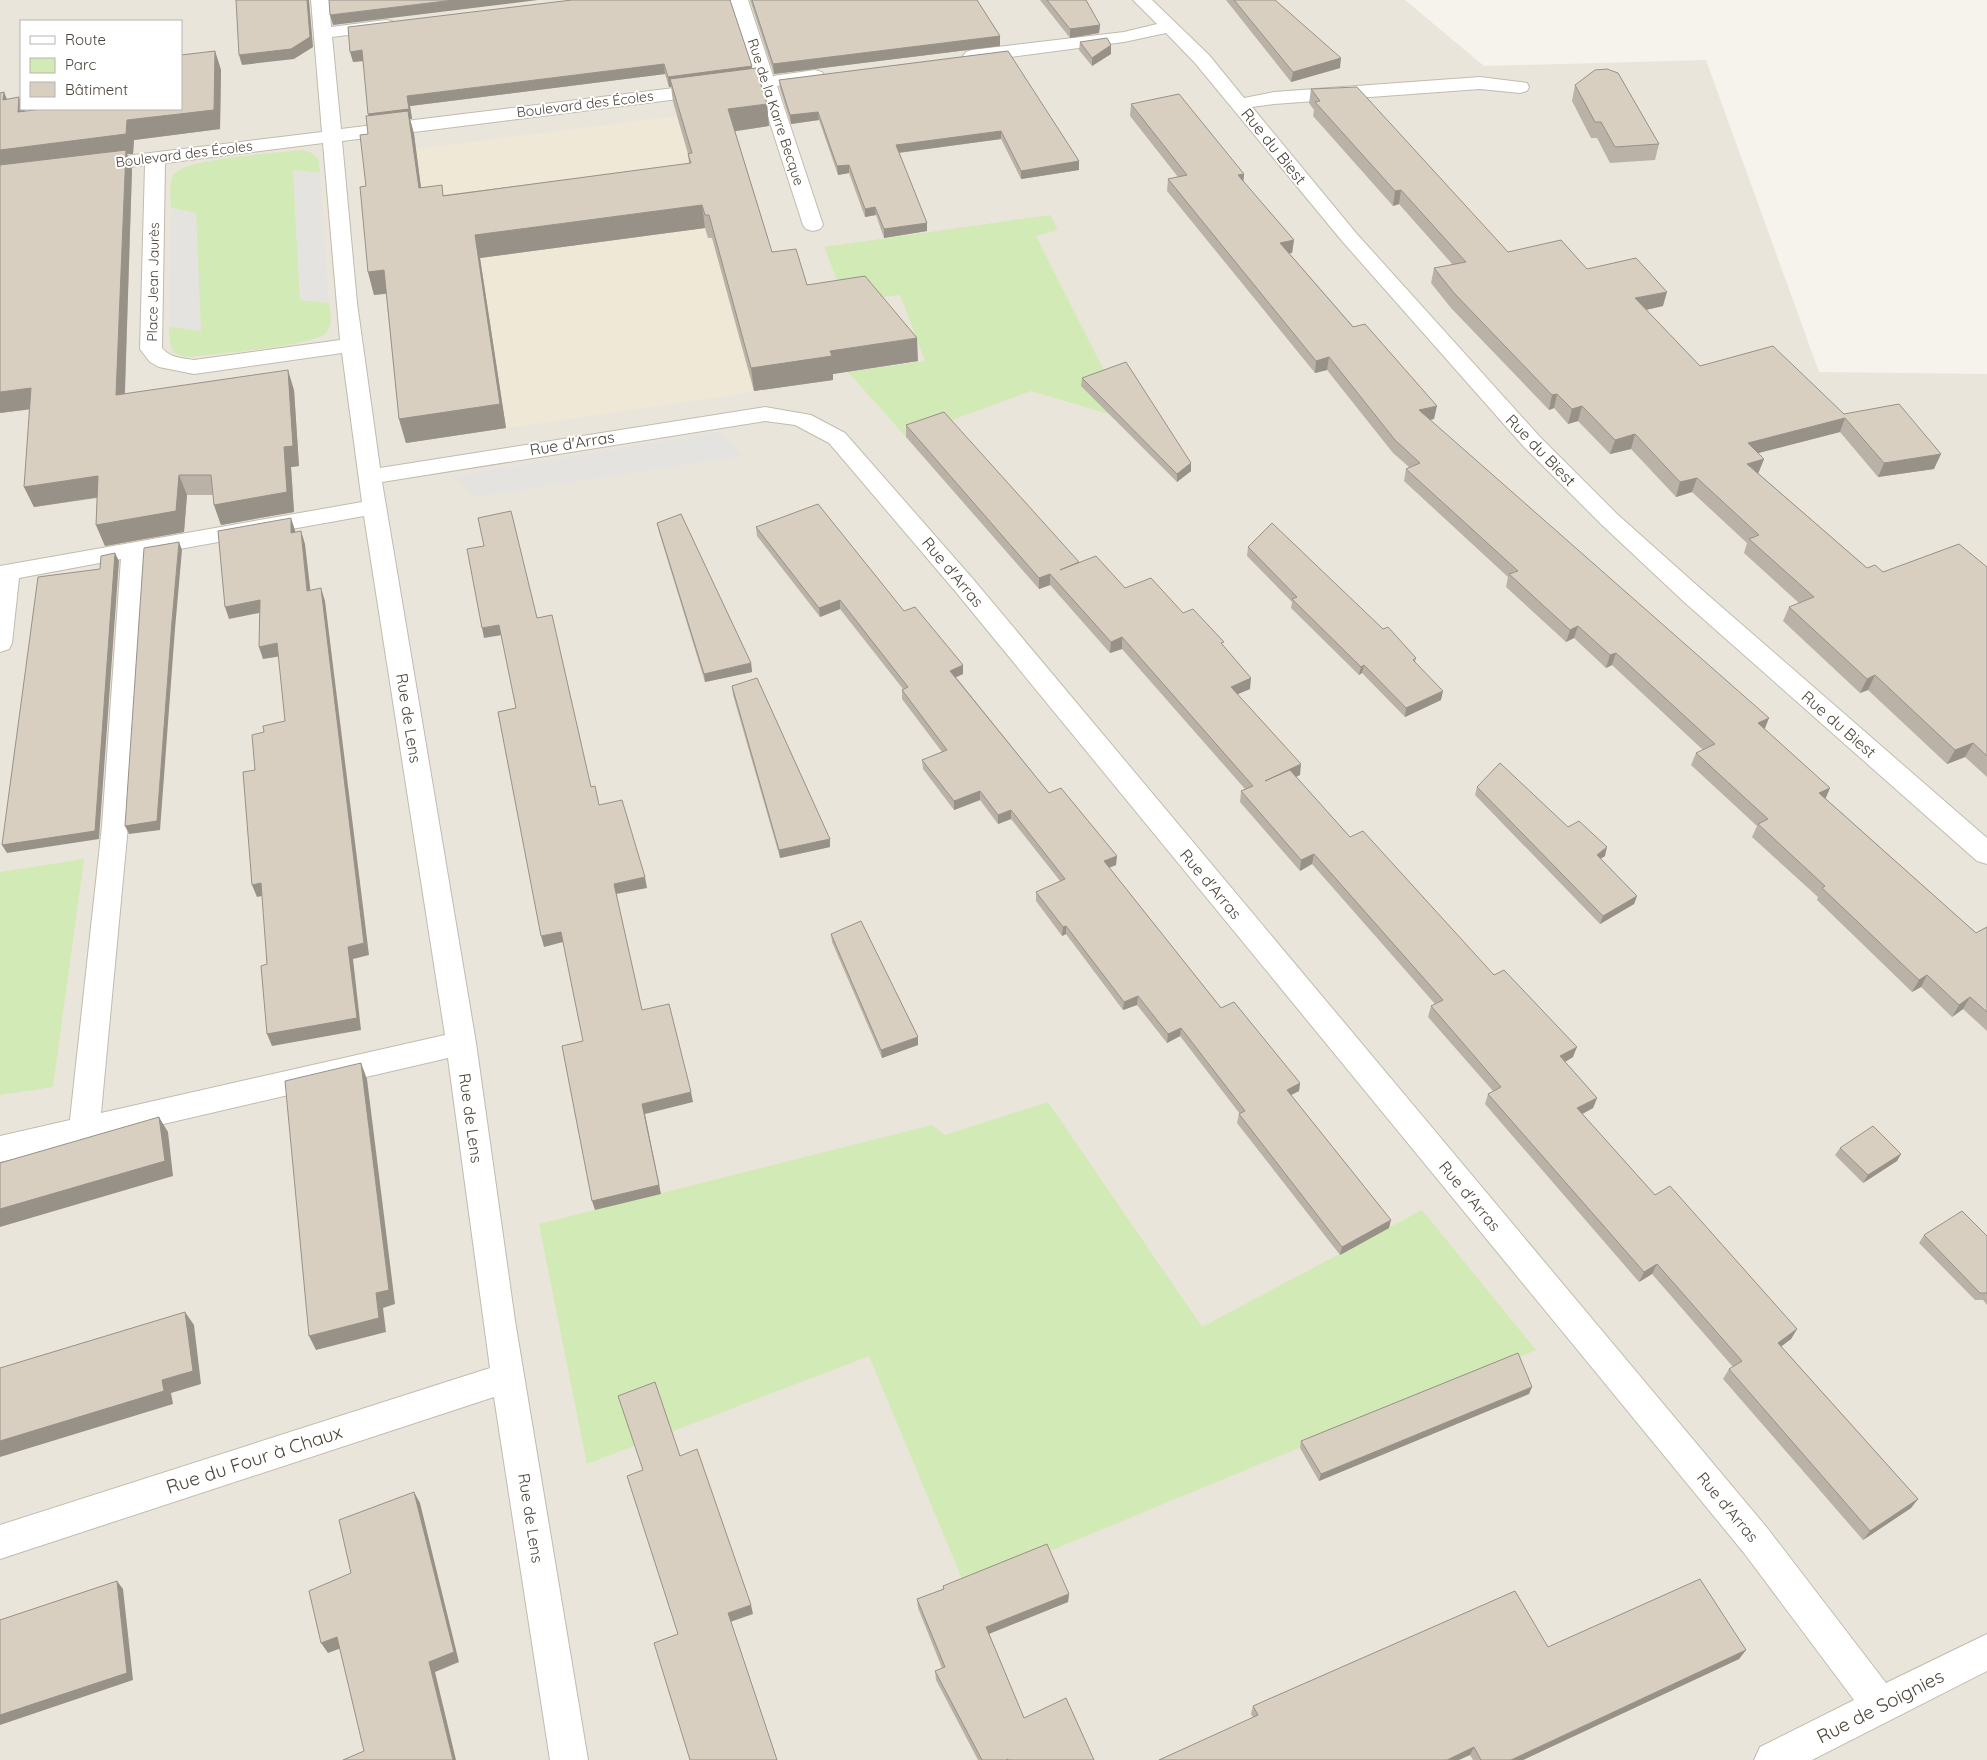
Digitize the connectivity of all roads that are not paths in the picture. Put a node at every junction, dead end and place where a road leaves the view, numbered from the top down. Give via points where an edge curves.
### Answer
1 (320, 0) edge
2 (739, 0) edge
3 (1142, 0) edge
4 (402, 24) edge
5 (1170, 27) junction
6 (323, 33) junction
7 (952, 59) edge
8 (835, 74) edge
9 (766, 82) junction
10 (1520, 87) dead end
11 (1240, 104) junction
12 (331, 136) junction
13 (155, 158) junction
14 (74, 168) edge
15 (813, 225) dead end
16 (352, 345) junction
17 (370, 476) junction
18 (374, 507) junction
19 (134, 549) junction
20 (4, 573) edge
21 (0, 643) edge
22 (1987, 854) edge
23 (461, 1043) junction
24 (84, 1130) junction
25 (0, 1149) edge
26 (509, 1377) junction
27 (0, 1542) edge
28 (1987, 1652) edge
29 (1881, 1706) junction
30 (569, 1760) edge
31 (1774, 1760) edge

1 - 6 street
2 - 9 street, Rue de la Karre Becque
3 - 5 street, Rue du Biest
4 - 6 street
5 - 7 street via 1124,37
5 - 11 street, Rue du Biest
6 - 12 street
8 - 9 street, Boulevard des Écoles
9 - 12 street, Boulevard des Écoles
9 - 15 street, Rue de la Karre Becque
10 - 11 street via 1480,83 1274,98
11 - 22 street, Rue du Biest via 1383,277 1551,462 1756,652
12 - 13 street, Boulevard des Écoles
12 - 16 street
13 - 14 street, Boulevard des Écoles
13 - 16 street, Place Jean Jaurès via 151,349 158,357 180,365 208,366
16 - 17 street
17 - 18 street, Rue de Lens
17 - 29 street, Rue d'Arras via 765,414 798,417 837,438 964,585 1756,1541
18 - 19 street
18 - 23 street, Rue de Lens
19 - 20 street
19 - 24 street via 114,826
20 - 21 street
23 - 24 street
23 - 26 street, Rue de Lens
24 - 25 street
26 - 27 street, Rue du Four à Chaux
26 - 30 street, Rue de Lens
28 - 29 street, Rue de Soignies
29 - 31 street, Rue de Soignies

